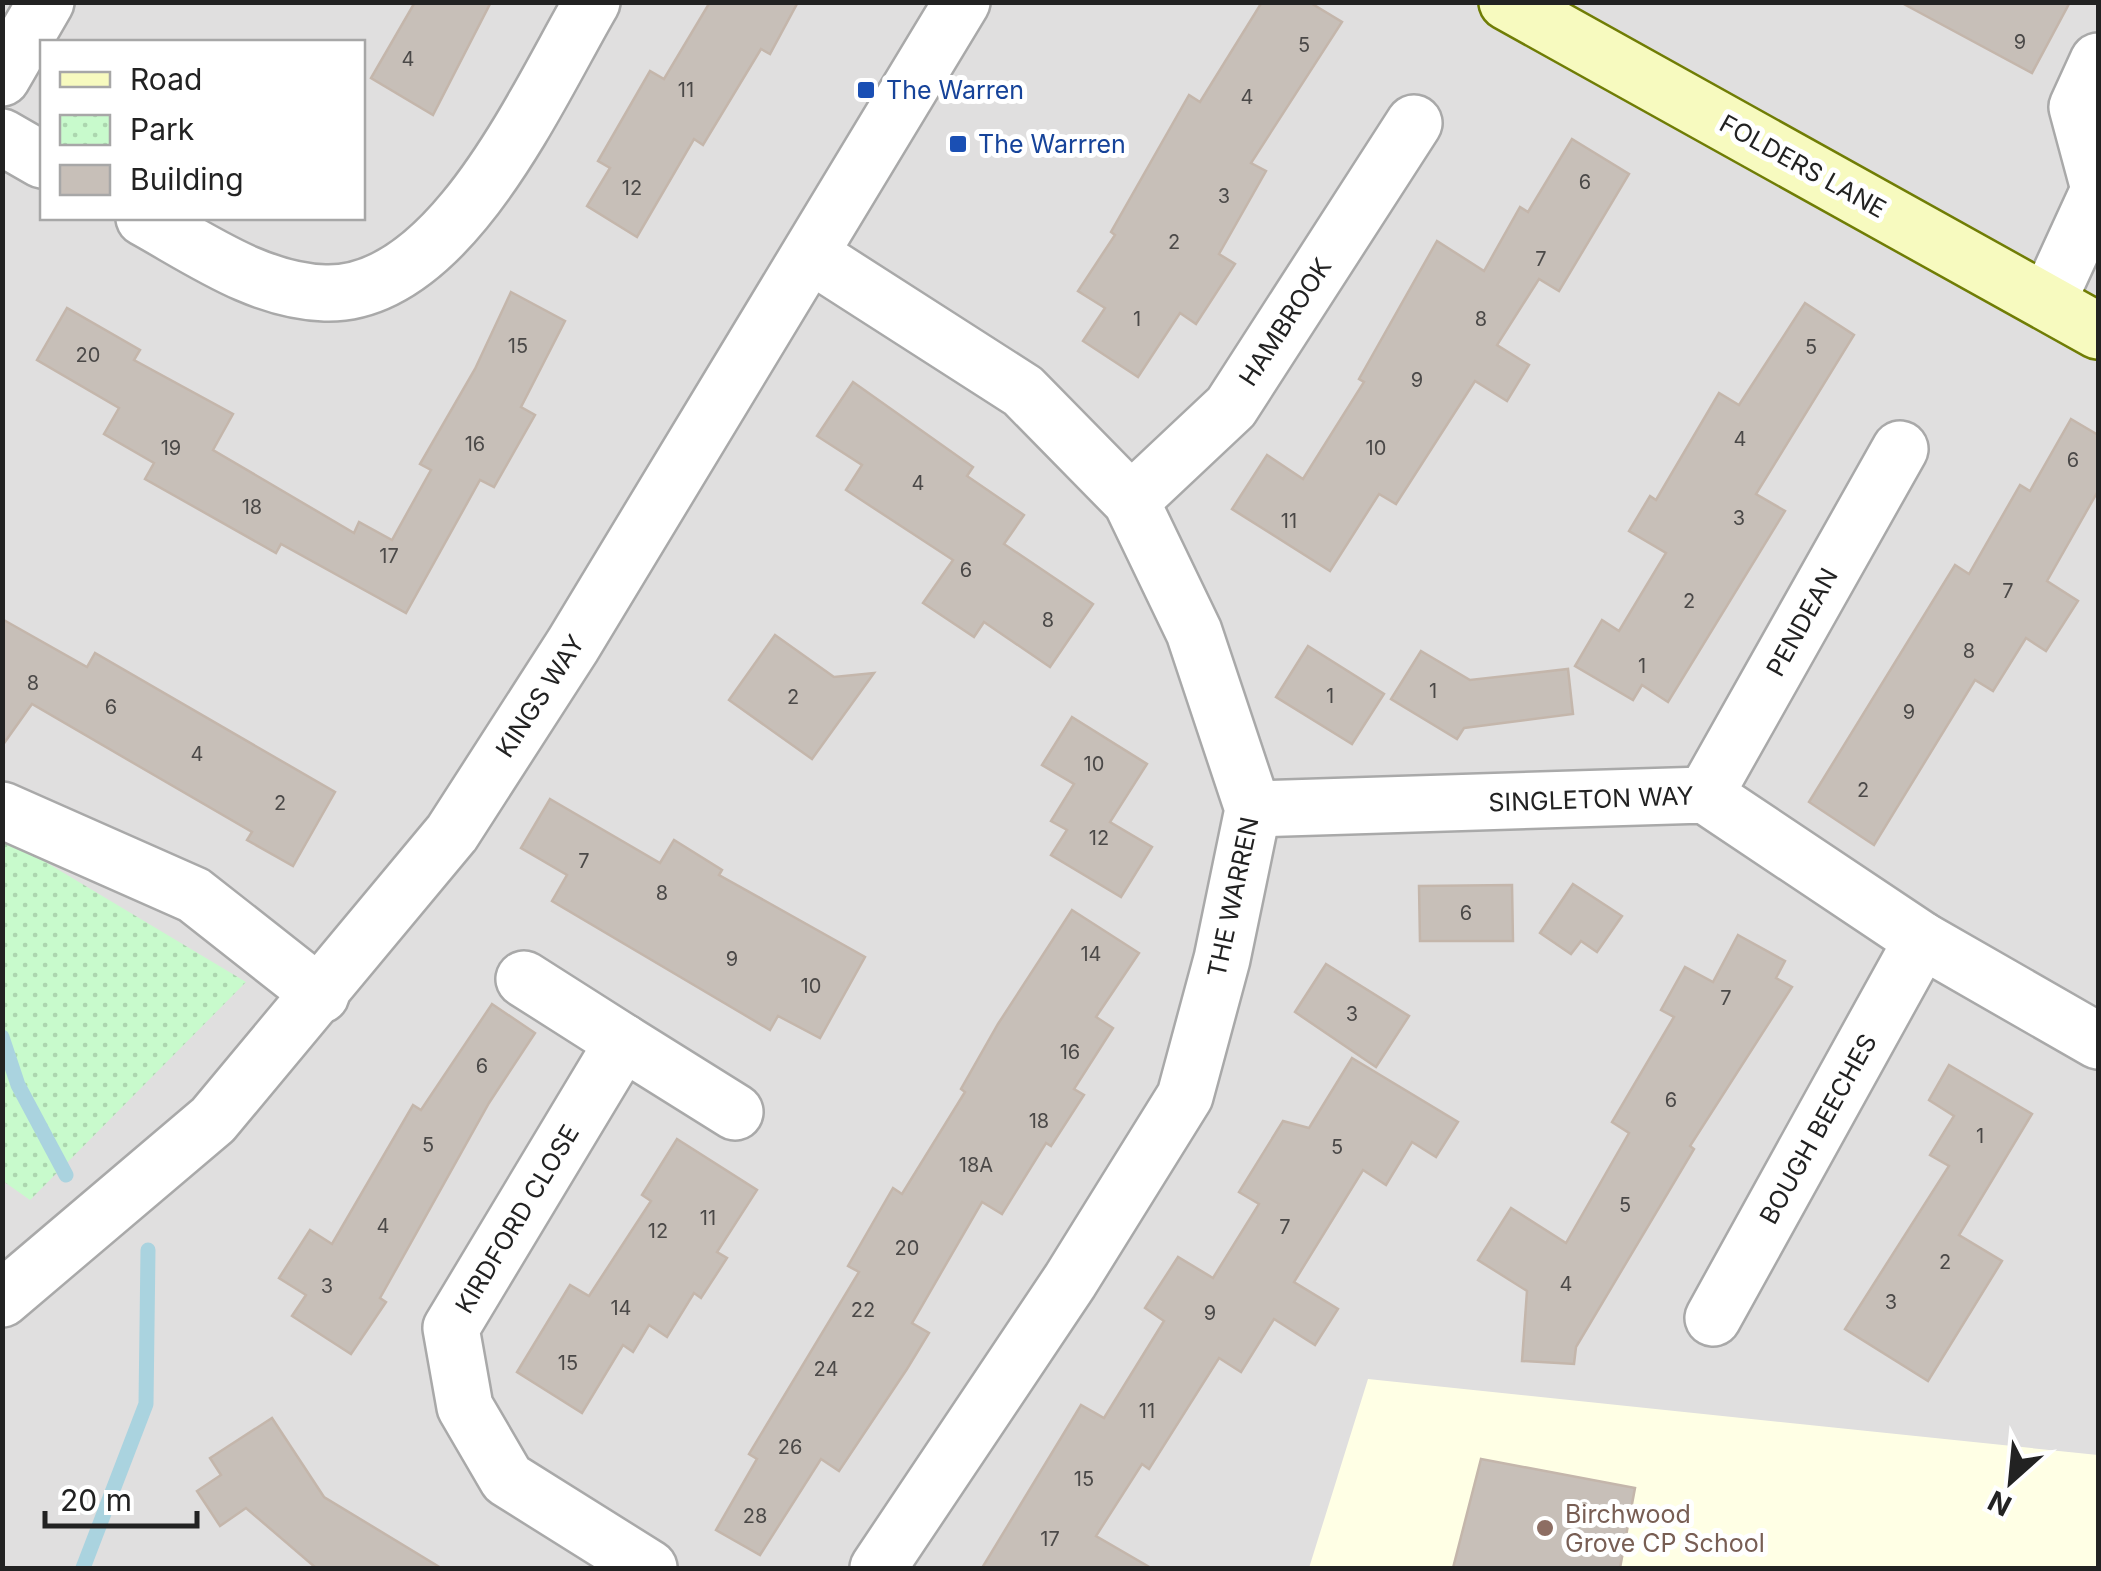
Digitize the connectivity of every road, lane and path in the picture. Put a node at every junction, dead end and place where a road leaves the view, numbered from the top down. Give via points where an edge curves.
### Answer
1 (46, 2) edge
2 (592, 2) edge
3 (962, 2) edge
4 (1508, 2) edge
5 (2098, 62) edge
6 (2, 78) edge
7 (1414, 123) dead end
8 (2, 138) edge
9 (40, 159) edge
10 (2098, 188) edge
11 (148, 220) edge
12 (810, 255) junction
13 (2048, 301) junction
14 (2098, 331) edge
15 (1900, 450) dead end
16 (1131, 501) junction
17 (1704, 795) junction
18 (1253, 809) junction
19 (2, 810) edge
20 (1922, 940) junction
21 (524, 979) dead end
22 (320, 995) junction
23 (2098, 1040) edge
24 (623, 1042) junction
25 (735, 1112) dead end
26 (2, 1299) edge
27 (1713, 1318) dead end
28 (649, 1568) edge
29 (878, 1568) edge

1 - 6 street
2 - 11 street via 476,200 435,248 383,280 327,294 247,276
3 - 12 street, KINGS WAY
4 - 13 main road, FOLDERS LANE
5 - 10 street via 2077,107
7 - 16 street, HAMBROOK via 1230,408
8 - 9 street
10 - 13 street
12 - 16 street, THE WARREN via 1024,391
12 - 22 street, KINGS WAY via 452,832
13 - 14 main road, FOLDERS LANE
15 - 17 street, PENDEAN
16 - 18 street, THE WARREN via 1194,632
17 - 18 street, SINGLETON WAY
17 - 20 street, SINGLETON WAY
18 - 29 street, THE WARREN via 1186,1096
19 - 22 street via 194,895
20 - 23 street, SINGLETON WAY
20 - 27 street, BOUGH BEECHES
21 - 24 street
22 - 26 street, KINGS WAY via 214,1120
24 - 25 street
24 - 28 street, KIRDFORD CLOSE via 451,1328 465,1407 507,1480

